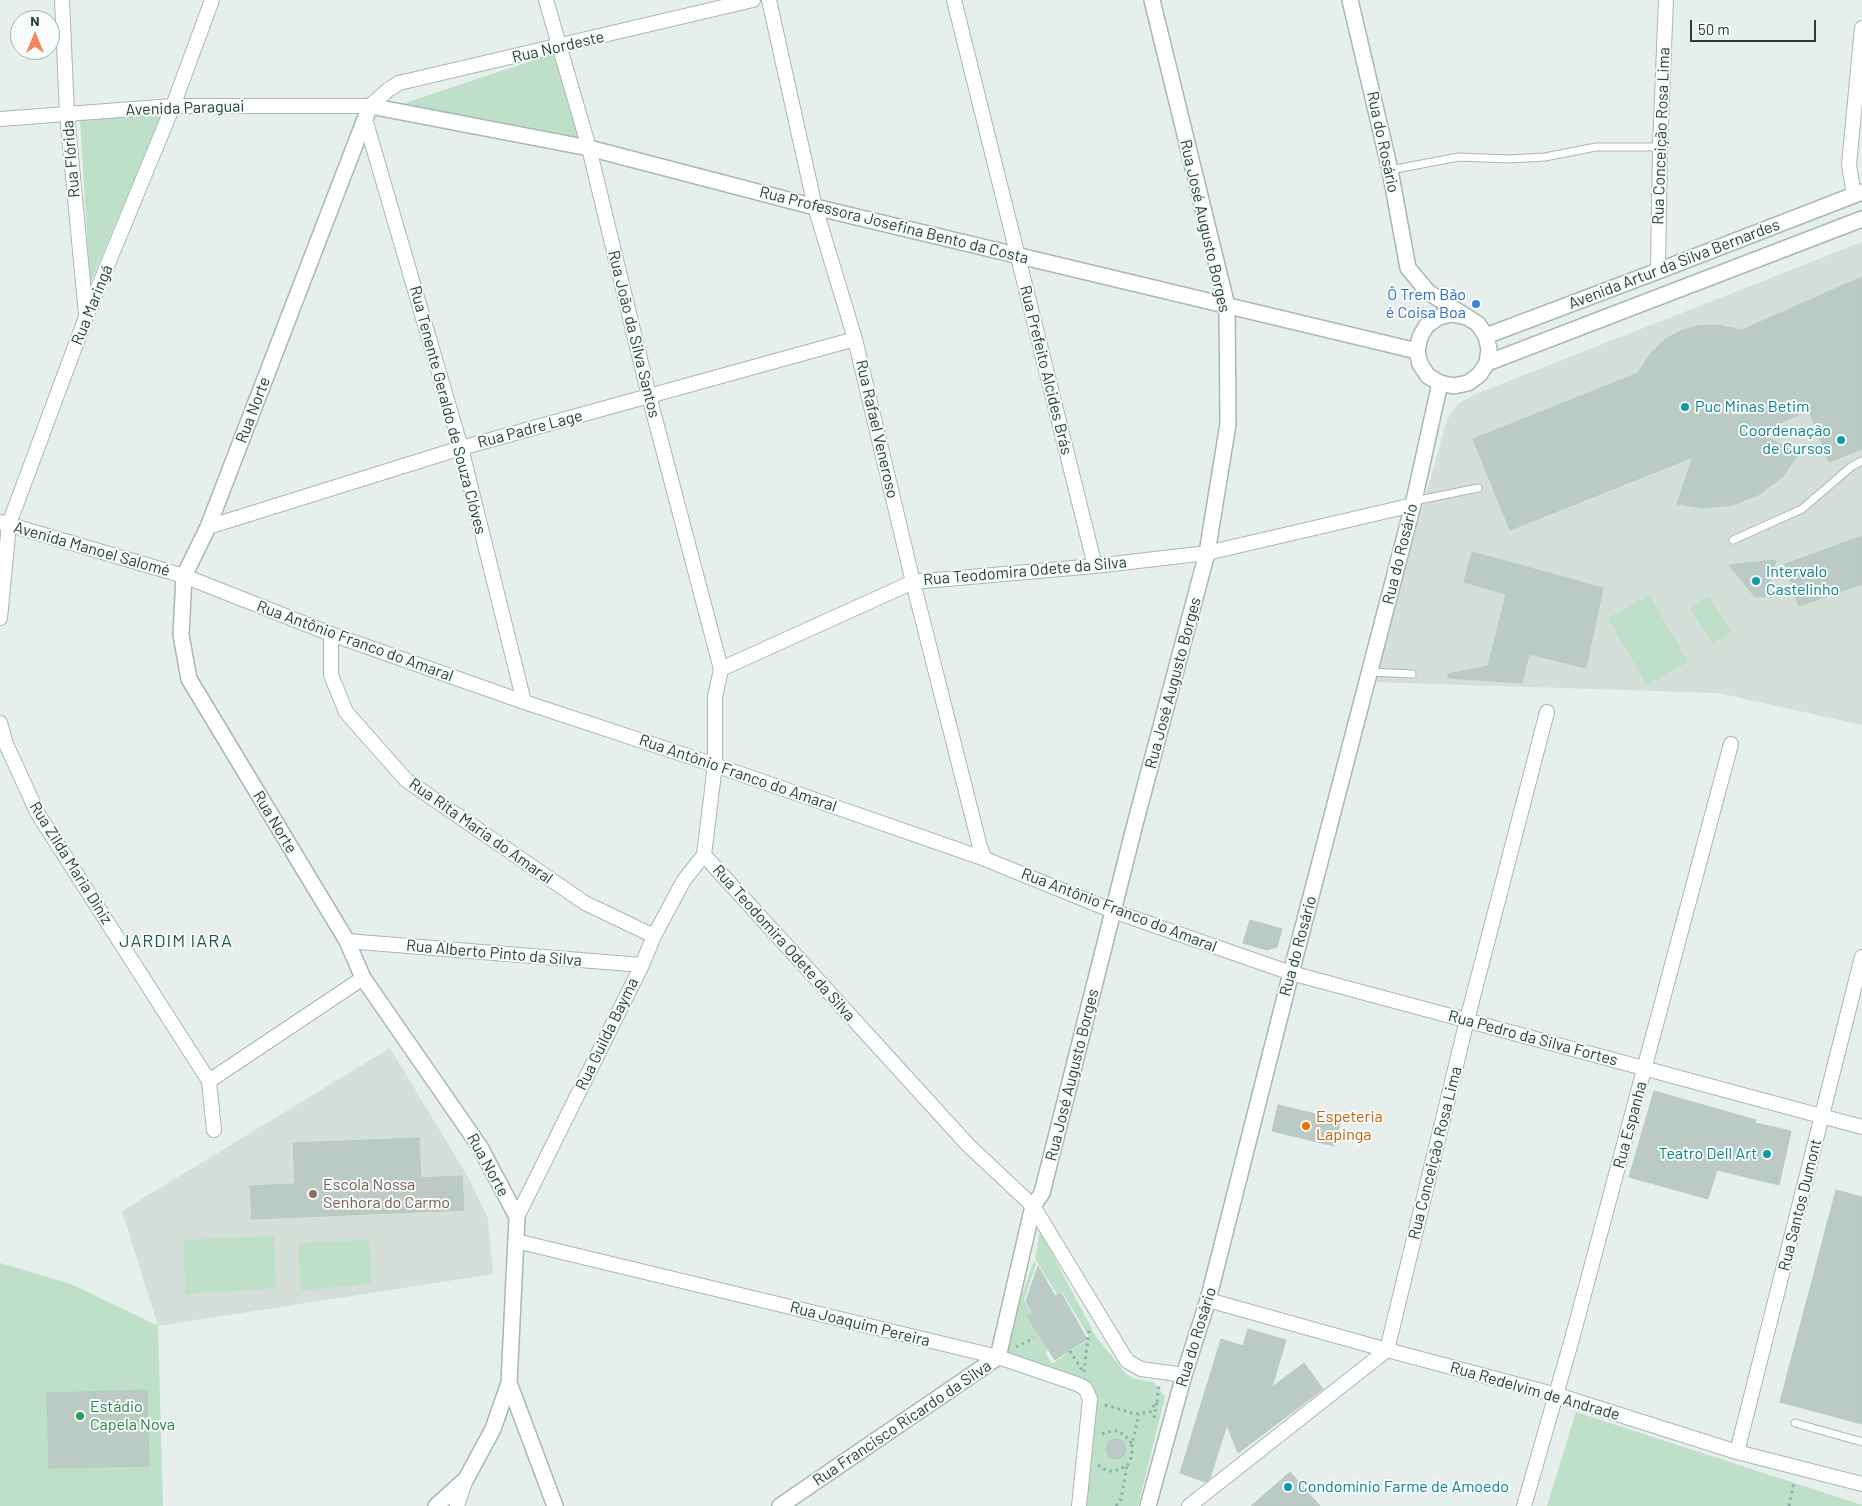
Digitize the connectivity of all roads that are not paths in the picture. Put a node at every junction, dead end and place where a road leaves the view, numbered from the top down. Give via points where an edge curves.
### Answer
1 (62, 0) edge
2 (212, 0) edge
3 (546, 0) edge
4 (753, 0) edge
5 (769, 0) edge
6 (954, 0) edge
7 (1152, 0) edge
8 (1350, 0) edge
9 (1666, 0) edge
10 (1862, 28) edge
11 (559, 47) junction
12 (173, 106) junction
13 (367, 113) junction
14 (67, 114) junction
15 (0, 118) edge
16 (1660, 147) junction
17 (589, 148) junction
18 (1390, 170) junction
19 (1858, 193) edge
20 (815, 207) junction
21 (1862, 219) edge
22 (1017, 255) junction
23 (1658, 272) junction
24 (1227, 306) junction
25 (86, 317) junction
26 (1466, 317) junction
27 (1486, 336) junction
28 (855, 339) junction
29 (1417, 351) junction
30 (1487, 363) junction
31 (1440, 383) junction
32 (649, 396) junction
33 (461, 448) junction
34 (1862, 461) edge
35 (1478, 488) dead end
36 (1413, 503) junction
37 (4, 523) edge
38 (208, 527) junction
39 (1733, 540) dead end
40 (1207, 553) junction
41 (1095, 566) junction
42 (184, 576) junction
43 (913, 582) junction
44 (0, 618) edge
45 (332, 634) junction
46 (721, 669) junction
47 (1369, 672) junction
48 (1412, 674) dead end
49 (524, 702) junction
50 (1547, 712) dead end
51 (0, 724) edge
52 (1730, 744) dead end
53 (716, 765) junction
54 (704, 855) junction
55 (985, 859) junction
56 (1113, 911) junction
57 (654, 936) junction
58 (346, 941) junction
59 (1862, 957) edge
60 (642, 965) junction
61 (1291, 973) junction
62 (363, 978) junction
63 (1467, 1020) junction
64 (1645, 1068) junction
65 (209, 1080) junction
66 (1822, 1117) junction
67 (1862, 1127) edge
68 (214, 1130) dead end
69 (1033, 1206) junction
70 (517, 1217) junction
71 (516, 1241) junction
72 (1208, 1300) junction
73 (1387, 1350) junction
74 (998, 1357) junction
75 (1184, 1375) junction
76 (509, 1383) junction
77 (1557, 1395) junction
78 (1795, 1423) dead end
79 (1862, 1442) edge
80 (1738, 1452) junction
81 (466, 1479) junction
82 (1862, 1484) edge
83 (436, 1506) edge
84 (457, 1506) edge
85 (555, 1506) edge
86 (780, 1506) edge
87 (1079, 1506) edge
88 (1148, 1506) edge
89 (1189, 1506) edge
90 (1524, 1506) edge

1 - 14 street, Rua Flórida
2 - 12 street, Rua Maringá
3 - 11 street, Rua João da Silva Santos
4 - 11 street, Rua Nordeste
5 - 20 street, Rua Rafael Veneroso
6 - 22 street, Rua Prefeito Alcides Brás
7 - 24 street, Rua José Augusto Borges
8 - 18 street, Rua do Rosário
9 - 16 street, Rua Conceição Rosa Lima
10 - 19 street via 1849,165
11 - 13 street, Rua Nordeste via 399,83
11 - 17 street, Rua João da Silva Santos
12 - 13 street, Avenida Paraguai
12 - 14 street, Avenida Paraguai
12 - 25 street, Rua Maringá
13 - 17 street, Rua Professora Josefina Bento da Costa
13 - 33 street, Rua Tenente Geraldo de Souza Clóves
13 - 38 street, Rua Norte
14 - 15 street, Avenida Paraguai
14 - 25 street, Rua Flórida
16 - 18 lane via 1596,147 1508,160 1459,157
16 - 23 street, Rua Conceição Rosa Lima
17 - 20 street, Rua Professora Josefina Bento da Costa
17 - 32 street, Rua João da Silva Santos
18 - 26 street, Rua do Rosário via 1408,268 1428,292
19 - 23 street, Avenida Artur da Silva Bernardes
20 - 22 street, Rua Professora Josefina Bento da Costa
20 - 28 street, Rua Rafael Veneroso
21 - 30 street, Avenida Artur da Silva Bernardes
22 - 24 street, Rua Professora Josefina Bento da Costa
22 - 41 street, Rua Prefeito Alcides Brás
23 - 27 street, Avenida Artur da Silva Bernardes
24 - 29 street, Rua Professora Josefina Bento da Costa
24 - 40 street, Rua José Augusto Borges via 1228,424
25 - 37 street, Rua Maringá
26 - 27 street via 1478,324
26 - 29 street via 1452,314 1427,325
27 - 30 street via 1489,349
28 - 32 street, Rua Padre Lage
28 - 43 street, Rua Rafael Veneroso
29 - 31 street via 1428,376
30 - 31 street via 1479,375 1468,382 1454,386
31 - 36 street, Rua do Rosário
32 - 33 street, Rua Padre Lage
32 - 46 street, Rua João da Silva Santos
33 - 38 street, Rua Padre Lage
33 - 49 street, Rua Tenente Geraldo de Souza Clóves
34 - 39 lane via 1802,509
35 - 36 lane
36 - 40 street, Rua Teodomira Odete da Silva
36 - 47 street, Rua do Rosário
37 - 42 street, Avenida Manoel Salomé
37 - 44 street, Rua Maringá
38 - 42 street, Rua Norte
40 - 41 street, Rua Teodomira Odete da Silva
40 - 56 street, Rua José Augusto Borges
41 - 43 street, Rua Teodomira Odete da Silva
42 - 45 street, Rua Antônio Franco do Amaral
42 - 58 street, Rua Norte via 181,635 189,679
43 - 46 street, Rua Teodomira Odete da Silva
43 - 55 street, Rua Rafael Veneroso
45 - 49 street, Rua Antônio Franco do Amaral
45 - 57 street, Rua Rita Maria do Amaral via 331,675 346,712 406,780 585,903
46 - 53 street, Rua Teodomira Odete da Silva via 716,697
47 - 48 lane
47 - 61 street, Rua do Rosário
49 - 53 street, Rua Antônio Franco do Amaral
50 - 63 street, Rua Conceição Rosa Lima
51 - 65 street, Rua Zilda Maria Diniz via 38,814
52 - 64 street, Rua Espanha
53 - 54 street, Rua Teodomira Odete da Silva
53 - 55 street, Rua Antônio Franco do Amaral
54 - 57 street, Rua Guilda Bayma via 684,880
54 - 69 street, Rua Teodomira Odete da Silva via 968,1145
55 - 56 street, Rua Antônio Franco do Amaral
56 - 61 street, Rua Antônio Franco do Amaral
56 - 69 street, Rua José Augusto Borges via 1042,1193
57 - 60 street, Rua Guilda Bayma
58 - 60 street, Rua Alberto Pinto da Silva
58 - 62 street, Rua Norte
59 - 66 street, Rua Santos Dumont
60 - 70 street, Rua Guilda Bayma
61 - 63 street, Rua Pedro da Silva Fortes
61 - 72 street, Rua do Rosário
62 - 65 street
62 - 70 street, Rua Norte via 480,1147
63 - 64 street, Rua Pedro da Silva Fortes
63 - 73 street, Rua Conceição Rosa Lima
64 - 66 street, Rua Pedro da Silva Fortes
64 - 77 street, Rua Espanha
65 - 68 street, Rua Zilda Maria Diniz
66 - 67 street, Rua Pedro da Silva Fortes
66 - 80 street, Rua Santos Dumont
69 - 74 street, Rua José Augusto Borges
69 - 75 street, Rua Teodomira Odete da Silva via 1127,1361 1141,1369
70 - 71 street
71 - 74 street, Rua Joaquim Pereira
71 - 76 street
72 - 73 street, Rua Redelvim de Andrade
72 - 75 street, Rua do Rosário
73 - 77 street, Rua Redelvim de Andrade
73 - 89 street
74 - 86 street, Rua Francisco Ricardo da Silva
74 - 87 street, Rua Joaquim Pereira via 1085,1388 1090,1399
75 - 88 street, Rua do Rosário
76 - 81 street via 493,1429
76 - 85 street
77 - 80 street, Rua Redelvim de Andrade
77 - 90 street, Rua Espanha
78 - 79 lane
80 - 82 street, Rua Redelvim de Andrade
81 - 83 street
81 - 84 street

